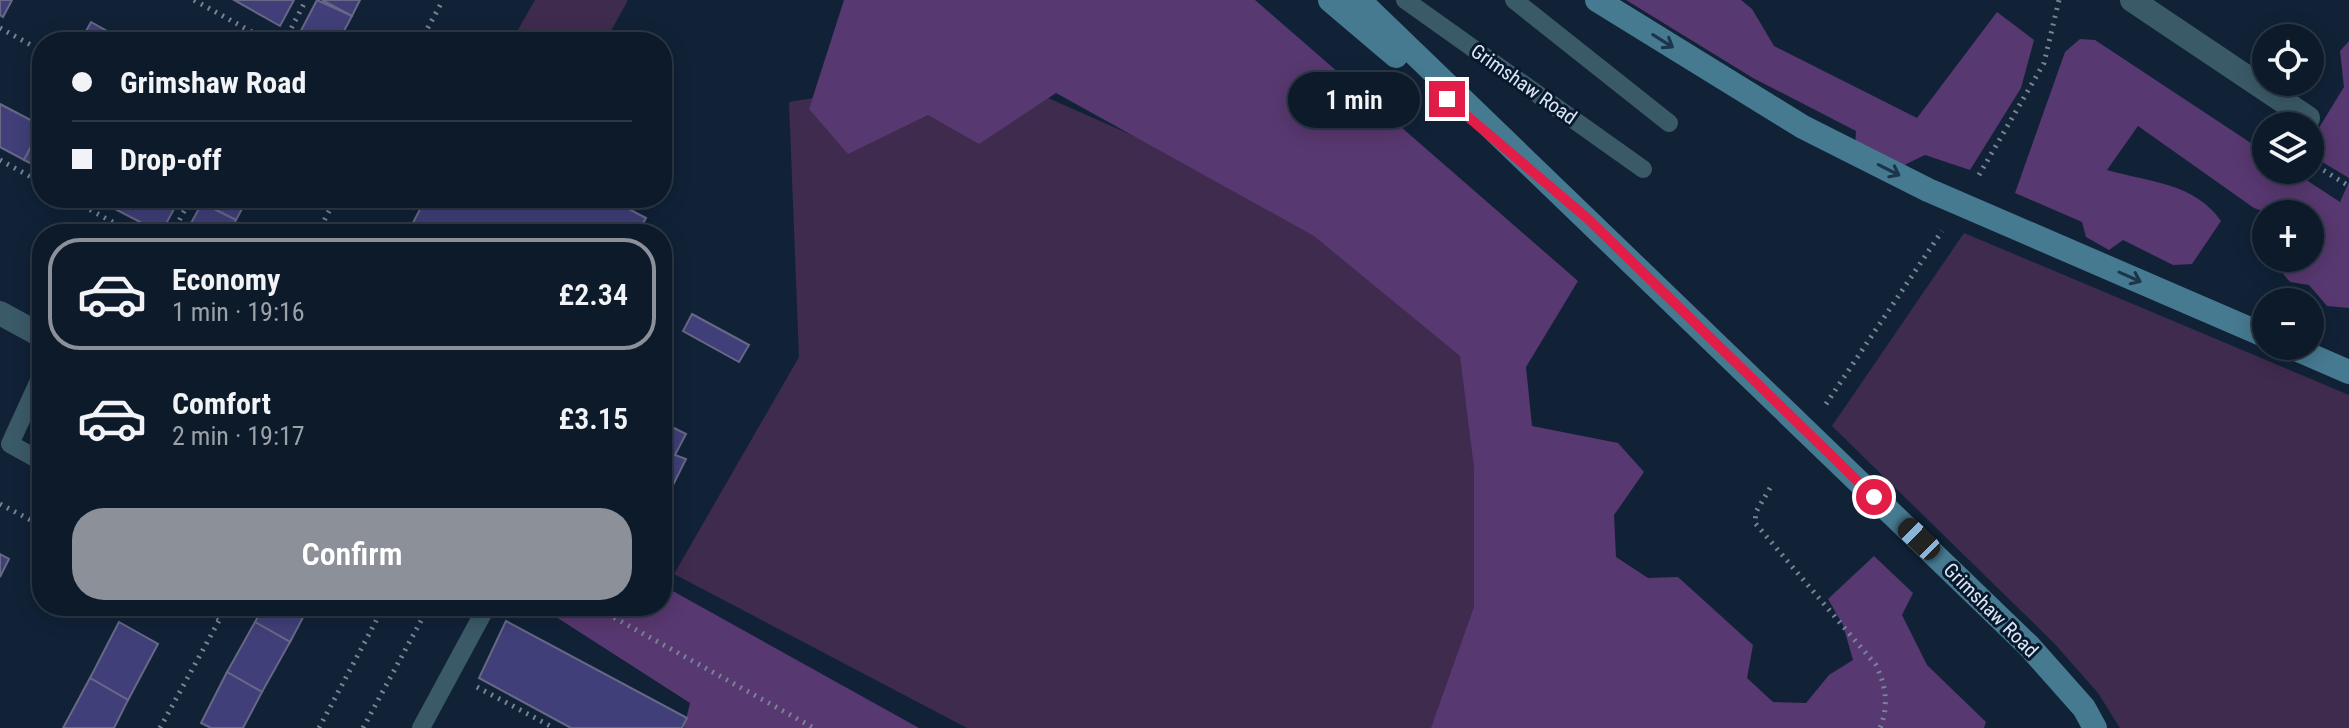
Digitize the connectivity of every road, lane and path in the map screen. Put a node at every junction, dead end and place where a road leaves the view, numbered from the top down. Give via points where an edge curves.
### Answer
1 (194, 0) edge
2 (306, 0) edge
3 (443, 0) edge
4 (1330, 0) edge
5 (1359, 0) edge
6 (1405, 0) edge
7 (1514, 0) edge
8 (1597, 0) edge
9 (2059, 0) edge
10 (2132, 0) edge
11 (0, 28) edge
12 (252, 32) edge
13 (289, 32) edge
14 (425, 32) edge
15 (32, 46) edge
16 (2299, 112) edge
17 (1669, 123) dead end
18 (0, 160) edge
19 (1643, 169) dead end
20 (2324, 171) edge
21 (1979, 175) dead end
22 (32, 178) edge
23 (2349, 186) edge
24 (87, 208) edge
25 (1587, 218) junction
26 (116, 224) edge
27 (1942, 231) dead end
28 (0, 313) edge
29 (2252, 330) edge
30 (32, 331) edge
31 (2321, 360) edge
32 (2349, 372) edge
33 (32, 396) edge
34 (1821, 412) dead end
35 (32, 456) edge
36 (1770, 488) dead end
37 (0, 504) edge
38 (32, 521) edge
39 (214, 616) edge
40 (222, 616) edge
41 (379, 616) edge
42 (424, 616) edge
43 (482, 616) edge
44 (611, 616) edge
45 (220, 619) junction
46 (451, 672) junction
47 (160, 728) edge
48 (320, 728) edge
49 (363, 728) edge
50 (421, 728) edge
51 (554, 728) edge
52 (814, 728) edge
53 (1880, 728) edge
54 (2095, 728) edge

1 - 12 path
2 - 13 path
3 - 14 path
4 - 25 main road
5 - 25 main road, Grimshaw Road
6 - 19 lane, Grimshaw Road
7 - 17 lane
8 -> 29 main road via 1803,127 1900,176
9 - 21 path via 2044,63
10 - 16 street
11 - 15 path
18 - 22 path
20 - 23 path
24 - 26 path
25 - 54 main road, Grimshaw Road via 2029,646
27 - 34 path
28 - 30 street
31 - 32 main road
33 - 35 lane via 10,444
36 - 53 path via 1755,523 1876,665 1886,703
37 - 38 path
39 - 45 path
40 - 45 path
41 - 48 path
42 - 49 path
43 - 46 lane
44 - 52 path
45 - 47 path
46 - 50 lane
46 - 51 path

